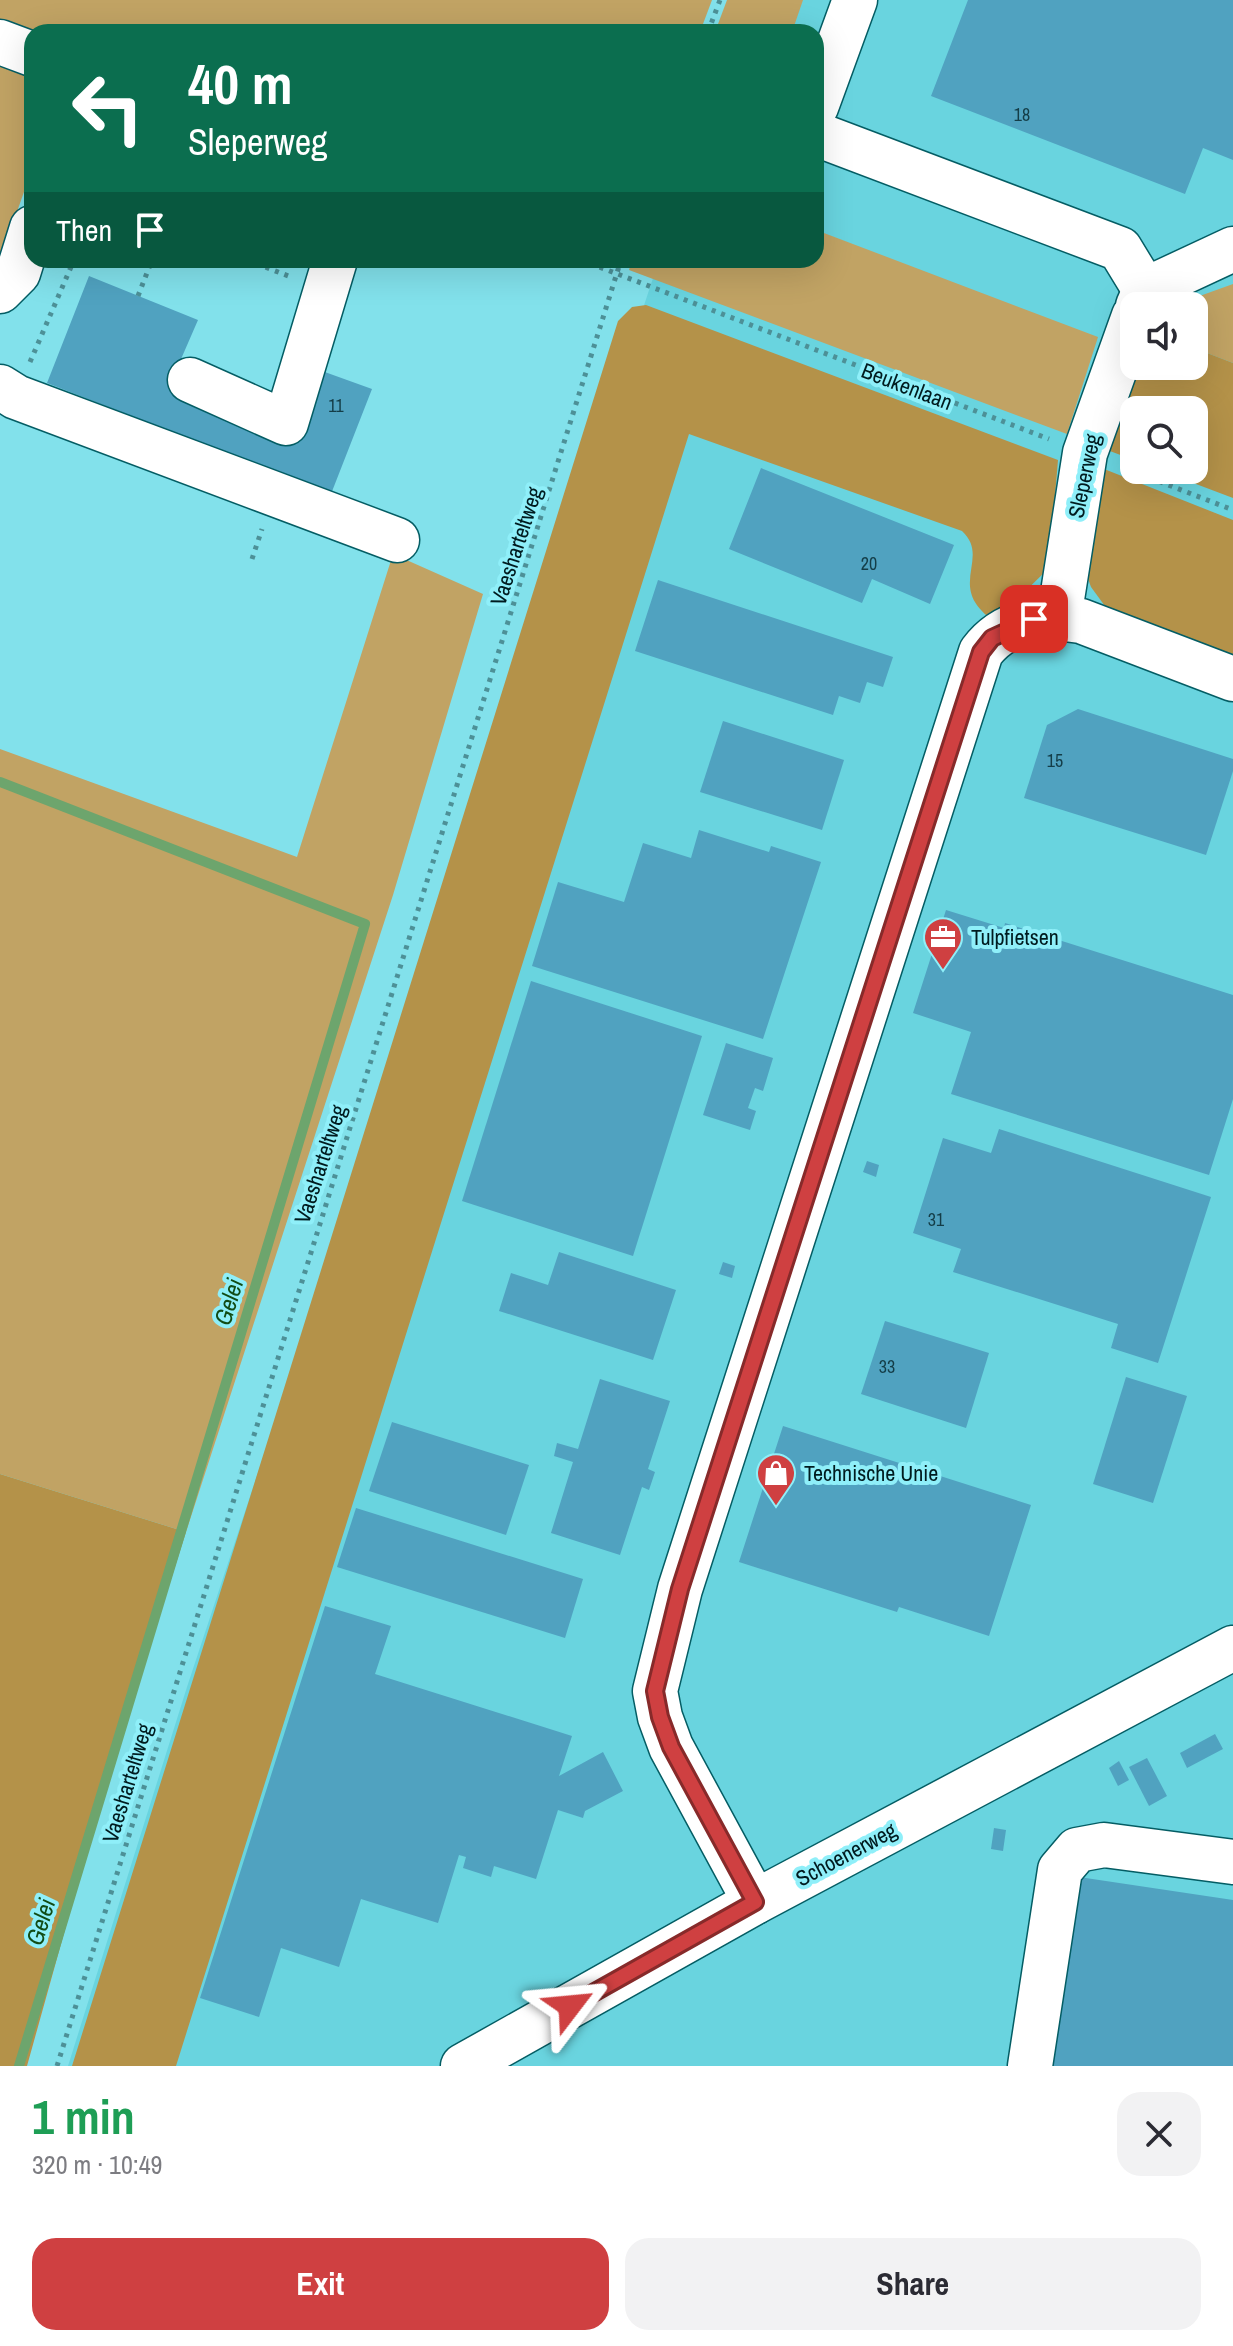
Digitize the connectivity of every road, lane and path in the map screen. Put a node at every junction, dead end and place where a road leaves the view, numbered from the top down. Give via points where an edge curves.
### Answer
1 (720, 0) edge
2 (855, 0) edge
3 (711, 24) edge
4 (0, 42) edge
5 (24, 51) edge
6 (824, 85) edge
7 (824, 137) edge
8 (1233, 249) edge
9 (24, 254) edge
10 (70, 268) edge
11 (149, 268) edge
12 (291, 268) edge
13 (604, 268) edge
14 (618, 268) edge
15 (616, 272) junction
16 (330, 275) edge
17 (0, 291) edge
18 (1130, 292) edge
19 (1167, 292) edge
20 (138, 296) dead end
21 (1120, 355) edge
22 (190, 380) dead end
23 (8, 392) edge
24 (1085, 453) junction
25 (1233, 510) edge
26 (397, 540) dead end
27 (1059, 618) junction
28 (1233, 679) edge
29 (1233, 1648) edge
30 (1233, 1862) edge
31 (755, 1902) junction
32 (57, 2066) edge
33 (463, 2066) edge
34 (1030, 2066) edge

1 - 3 path
2 - 6 street
4 - 5 street
7 - 18 street via 1120,249
8 - 19 street
9 - 17 street via 18,273
10 - 23 path
11 - 20 path
12 - 16 path
13 - 15 path, Beukenlaan
14 - 15 path, Vaesharteltweg
15 - 24 path, Beukenlaan
15 - 32 path, Vaesharteltweg
16 - 22 street via 286,423
21 - 24 street, Sleperweg
23 - 26 street
24 - 25 path, Beukenlaan
24 - 27 street, Sleperweg
27 - 28 street via 1081,621
27 - 31 street via 1008,628 981,652 680,1589 655,1691 671,1747
29 - 31 street, Schoenerweg
30 - 34 street via 1104,1845 1077,1850 1060,1870
31 - 33 street, Schoenerweg

